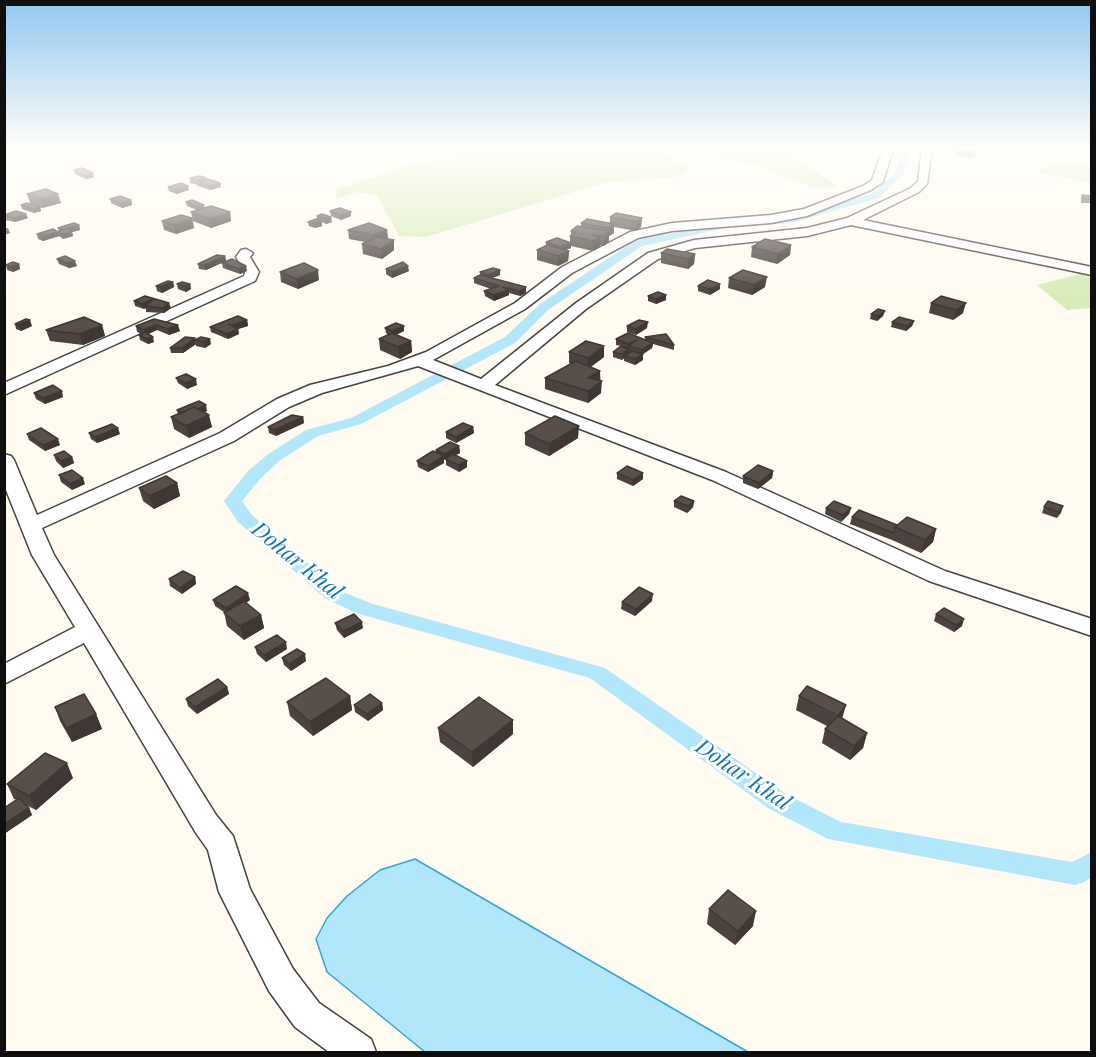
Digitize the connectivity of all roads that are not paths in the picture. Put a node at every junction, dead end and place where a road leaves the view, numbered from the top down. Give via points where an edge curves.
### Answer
1 (841, 198) edge
2 (898, 198) edge
3 (852, 220) junction
4 (246, 253) dead end
5 (1092, 271) edge
6 (424, 363) junction
7 (483, 386) junction
8 (4, 390) edge
9 (4, 460) edge
10 (31, 525) junction
11 (1092, 628) edge
12 (88, 630) junction
13 (4, 675) edge
14 (358, 1053) edge

1 - 6 street via 807,212 771,219 672,227 634,235 567,270 520,306
2 - 3 street
3 - 5 street
3 - 7 street via 807,232 694,244 653,256 581,306
4 - 8 street via 243,257 252,272 250,278
6 - 7 street
6 - 10 street via 316,389 283,403 227,437
7 - 11 street via 719,477 937,576
9 - 10 street
10 - 12 street via 43,555
12 - 13 street
12 - 14 street via 222,845 235,892 281,981 307,1015

